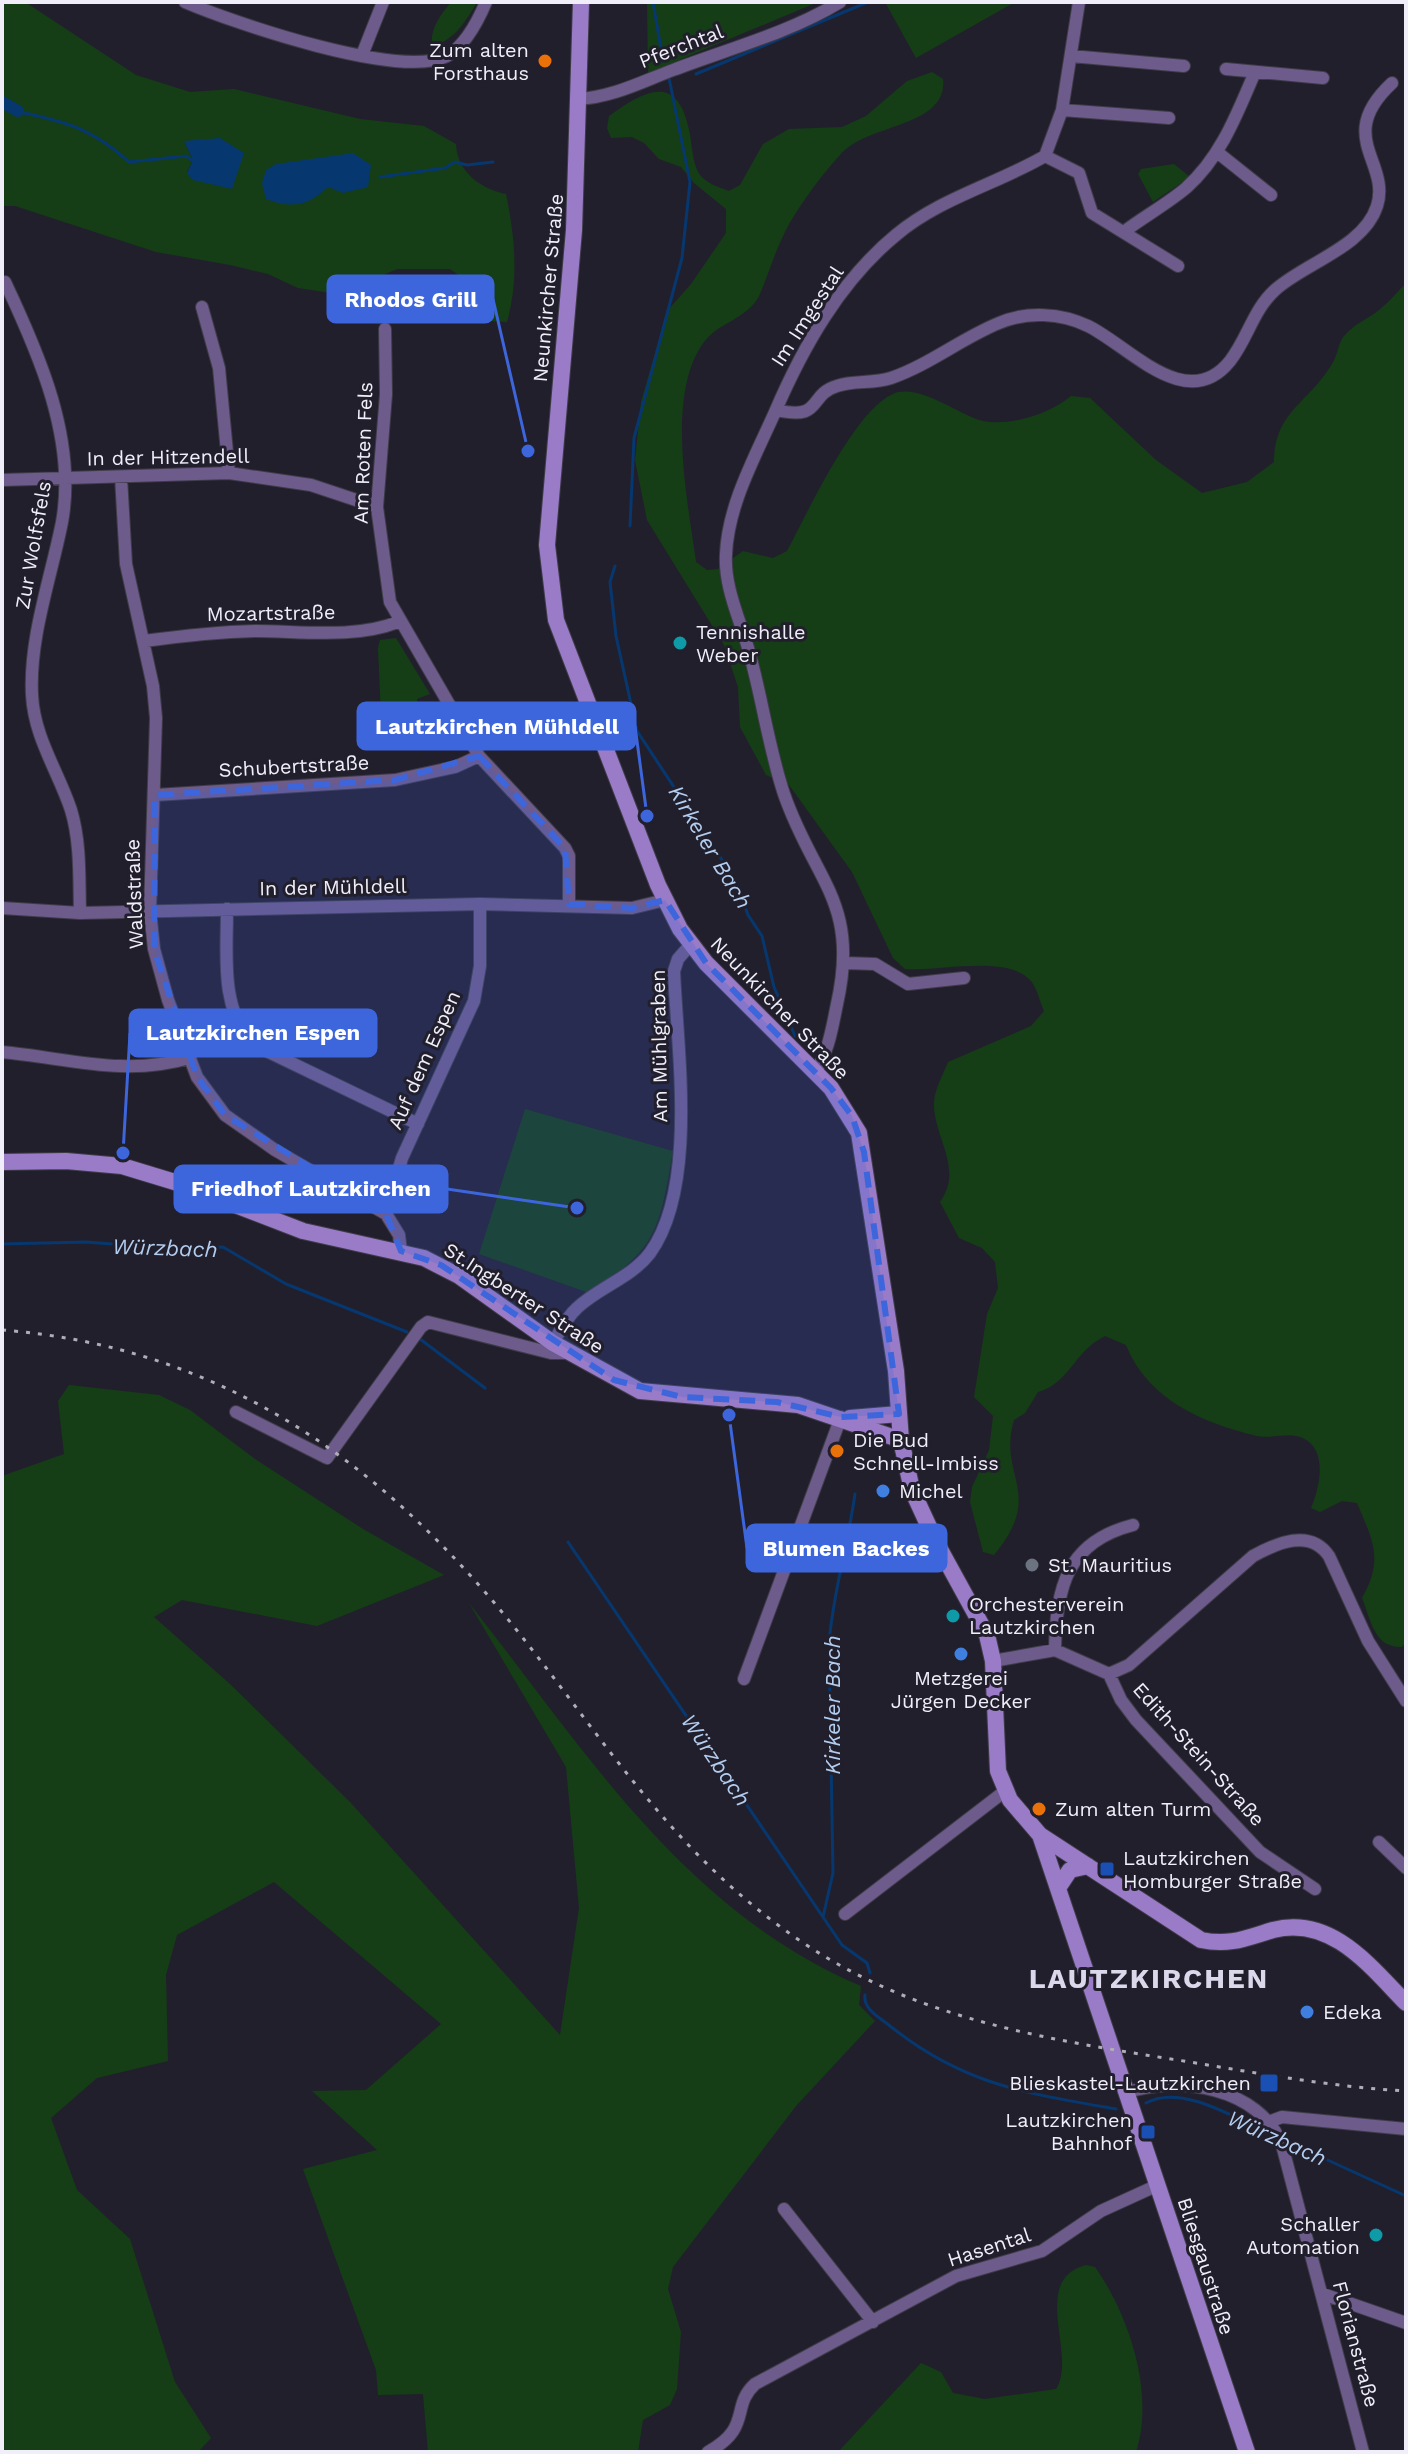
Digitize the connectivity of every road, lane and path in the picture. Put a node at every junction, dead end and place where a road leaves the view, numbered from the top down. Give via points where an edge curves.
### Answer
1 (185, 2) edge
2 (383, 2) edge
3 (486, 2) edge
4 (581, 2) edge
5 (840, 2) edge
6 (1079, 2) edge
7 (362, 55) junction
8 (1071, 56) junction
9 (1184, 66) dead end
10 (1226, 69) dead end
11 (1255, 72) junction
12 (1323, 78) dead end
13 (1392, 83) dead end
14 (578, 99) junction
15 (1062, 110) junction
16 (1169, 118) dead end
17 (1217, 152) junction
18 (1045, 156) junction
19 (1271, 195) dead end
20 (1125, 231) junction
21 (1178, 266) dead end
22 (5, 282) dead end
23 (202, 307) dead end
24 (385, 329) dead end
25 (776, 410) junction
26 (229, 473) junction
27 (121, 477) junction
28 (66, 478) junction
29 (2, 480) edge
30 (377, 507) junction
31 (398, 622) junction
32 (144, 641) junction
33 (479, 756) junction
34 (155, 795) junction
35 (665, 900) junction
36 (480, 904) junction
37 (569, 904) junction
38 (2, 908) edge
39 (227, 909) junction
40 (150, 911) junction
41 (80, 913) junction
42 (691, 944) junction
43 (845, 963) junction
44 (964, 978) dead end
45 (2, 1052) edge
46 (189, 1058) junction
47 (815, 1072) junction
48 (418, 1124) junction
49 (2, 1162) edge
50 (395, 1182) dead end
51 (401, 1251) junction
52 (553, 1343) junction
53 (568, 1353) junction
54 (236, 1412) dead end
55 (899, 1414) junction
56 (841, 1417) junction
57 (901, 1440) junction
58 (1133, 1525) dead end
59 (1055, 1650) junction
60 (993, 1661) junction
61 (1109, 1674) junction
62 (744, 1679) dead end
63 (1406, 1701) edge
64 (1005, 1791) junction
65 (1040, 1835) junction
66 (1379, 1842) dead end
67 (1088, 1866) junction
68 (1406, 1868) edge
69 (1058, 1888) junction
70 (1315, 1889) dead end
71 (845, 1914) dead end
72 (1406, 2003) edge
73 (1125, 2093) junction
74 (1274, 2126) junction
75 (1406, 2129) edge
76 (1158, 2185) junction
77 (784, 2209) dead end
78 (1323, 2294) junction
79 (873, 2322) junction
80 (1406, 2323) edge
81 (708, 2452) edge
82 (1247, 2452) edge
83 (1363, 2452) edge

1 - 7 street via 282,36
2 - 7 street
3 - 7 street via 470,33 435,61 405,63
4 - 14 main road, Neunkircher Straße
5 - 14 street, Pferchtal via 790,27 628,89
6 - 8 street
8 - 9 street
8 - 15 street
10 - 11 street
11 - 12 street
11 - 17 street
13 - 25 street via 1372,108 1365,131 1379,192 1372,217 1358,234 1271,293 1219,372 1191,381 1169,379 1084,324 1025,315 1000,322 891,378 835,386 812,410
14 - 35 main road, Neunkircher Straße via 571,274 547,571 563,645
15 - 16 street
15 - 18 street
17 - 19 street
17 - 20 street via 1188,186
18 - 20 street via 1079,173 1092,213
18 - 25 street, Im Imgestal via 951,200 897,234 837,299 790,376
20 - 21 street
22 - 28 street, Zur Wolfsfels via 48,388
23 - 26 street via 219,368
24 - 30 street, Am Roten Fels
25 - 43 street, Im Imgestal via 738,501 726,545 729,587 783,791 839,909
26 - 27 street, In der Hitzendell
26 - 30 street, In der Hitzendell via 311,485
27 - 28 street, In der Hitzendell
27 - 32 street, Waldstraße via 126,564
28 - 29 street, In der Hitzendell
28 - 41 street, Zur Wolfsfels via 34,654 32,694 41,738 74,824
30 - 31 street, Am Roten Fels via 384,580
31 - 32 street, Mozartstraße via 343,631 212,633
31 - 33 street, Am Roten Fels
32 - 34 street, Waldstraße via 156,718
33 - 34 street, Schubertstraße via 395,780
33 - 37 street, Am Roten Fels via 565,848
34 - 40 street, Waldstraße
35 - 37 street, In der Mühldell via 632,908
35 - 42 main road, Neunkircher Straße
36 - 37 street, In der Mühldell
36 - 39 street, In der Mühldell
36 - 48 street, Auf dem Espen via 474,1001
38 - 41 street, In der Mühldell
39 - 40 street, In der Mühldell
39 - 48 street via 229,1001 252,1044
40 - 41 street, In der Mühldell
40 - 46 street, Waldstraße via 159,971
42 - 47 main road, Neunkircher Straße
42 - 52 street, Am Mühlgraben via 674,971 683,1110 663,1225 648,1255 575,1309
43 - 44 street via 875,964 908,984
43 - 47 street, Im Imgestal via 827,1051
45 - 46 street via 115,1068
46 - 51 street, Waldstraße via 225,1115 386,1214 399,1235
47 - 55 main road, Neunkircher Straße via 844,1105 859,1133
48 - 50 street, Auf dem Espen
49 - 51 main road, St.Ingberter Straße via 122,1166 303,1231
51 - 52 main road, St.Ingberter Straße via 441,1265
52 - 53 main road, St.Ingberter Straße
53 - 54 street via 428,1322 327,1458
53 - 56 main road, St.Ingberter Straße via 640,1391 777,1402
55 - 56 main road, St.Ingberter Straße
55 - 57 main road, Neunkircher Straße
56 - 57 main road, St.Ingberter Straße
56 - 62 street
57 - 60 main road, Neunkircher Straße via 918,1505 982,1623
58 - 59 street via 1102,1535 1074,1559 1057,1617
59 - 60 street
59 - 61 street, Edith-Stein-Straße
60 - 64 main road, Neunkircher Straße via 995,1752
61 - 63 street via 1129,1665 1253,1556 1304,1540 1322,1545 1329,1556 1368,1641
61 - 70 street, Edith-Stein-Straße via 1136,1720 1260,1852
64 - 65 main road
64 - 71 street
65 - 67 main road
65 - 69 main road, Bliesgaustraße
66 - 68 street
67 - 69 main road via 1070,1870
67 - 72 main road via 1201,1940 1232,1944 1285,1928 1332,1935
69 - 73 main road, Bliesgaustraße
73 - 74 street via 1153,2086 1212,2090 1243,2100
73 - 76 main road, Bliesgaustraße
74 - 75 street via 1282,2117
74 - 78 street, Florianstraße
76 - 79 street, Hasental via 1101,2211 1042,2251 956,2276
76 - 82 main road, Bliesgaustraße
77 - 79 street
78 - 80 street
78 - 83 street, Florianstraße
79 - 81 street, Hasental via 755,2384 748,2390 736,2429

